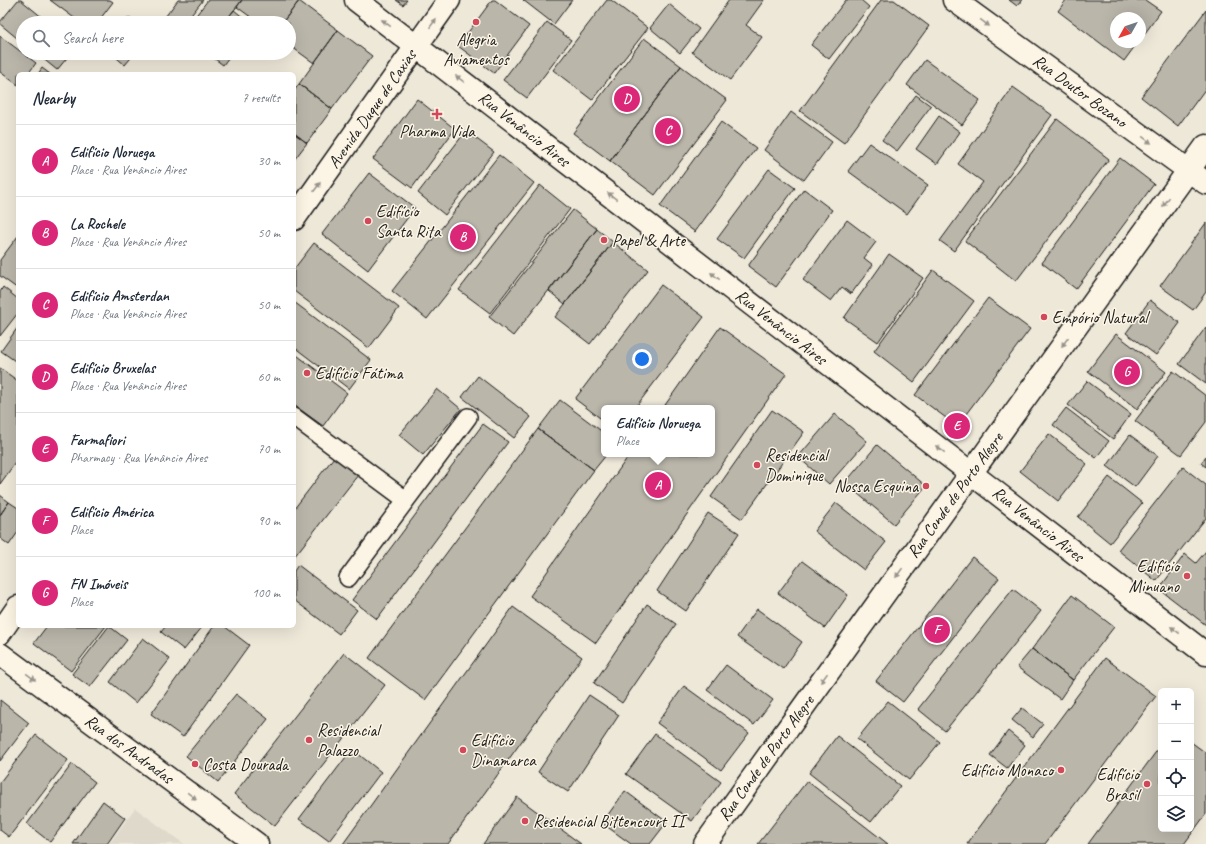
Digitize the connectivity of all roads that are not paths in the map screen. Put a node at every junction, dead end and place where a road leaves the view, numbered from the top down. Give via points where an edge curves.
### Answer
1 (356, 0) edge
2 (449, 0) edge
3 (954, 0) edge
4 (417, 46) junction
5 (1206, 146) edge
6 (1188, 170) junction
7 (1206, 183) edge
8 (296, 216) edge
9 (468, 417) dead end
10 (296, 418) edge
11 (971, 473) junction
12 (406, 500) junction
13 (348, 578) dead end
14 (16, 610) edge
15 (0, 633) edge
16 (0, 654) edge
17 (1206, 654) edge
18 (257, 844) edge
19 (705, 844) edge

4 -> 1 street, Rua Venâncio Aires
4 -> 2 street, Avenida Duque de Caxias
3 -> 6 street, Rua Doutor Bozano
8 -> 4 street, Avenida Duque de Caxias
11 -> 4 street, Rua Venâncio Aires
5 - 6 street, Rua Conde de Porto Alegre
6 - 7 street, Rua Doutor Bozano
6 -> 11 street, Rua Conde de Porto Alegre
9 - 12 lane
10 - 12 lane
17 -> 11 street, Rua Venâncio Aires
11 -> 19 street, Rua Conde de Porto Alegre
12 - 13 lane
14 - 15 street
16 -> 18 street, Rua dos Andradas

